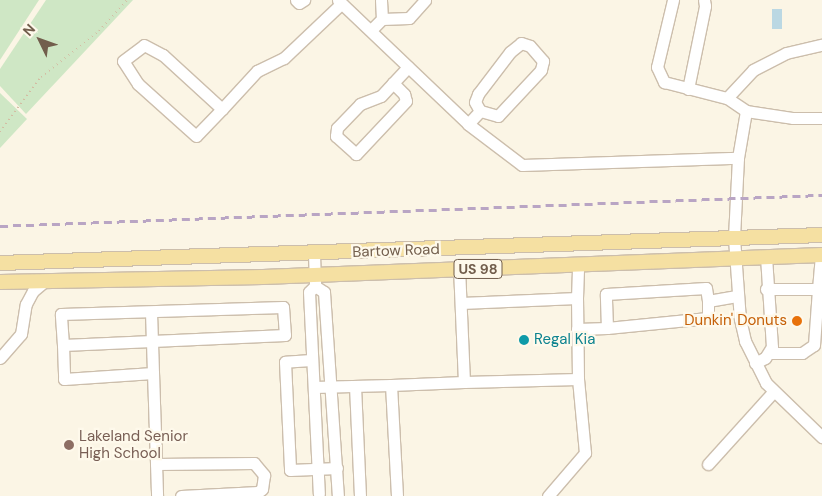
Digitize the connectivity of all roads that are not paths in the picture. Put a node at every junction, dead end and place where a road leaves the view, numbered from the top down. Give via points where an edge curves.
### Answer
1 (296, 0) edge
2 (304, 0) edge
3 (381, 0) edge
4 (425, 0) edge
5 (672, 0) edge
6 (704, 0) edge
7 (339, 2) edge
8 (382, 19) junction
9 (371, 30) junction
10 (822, 45) edge
11 (408, 67) junction
12 (393, 83) junction
13 (688, 89) junction
14 (728, 98) junction
15 (222, 109) junction
16 (480, 111) junction
17 (746, 111) junction
18 (822, 118) edge
19 (468, 124) junction
20 (738, 158) junction
21 (822, 235) edge
22 (734, 238) junction
23 (314, 254) junction
24 (822, 256) edge
25 (766, 257) junction
26 (735, 258) junction
27 (0, 263) edge
28 (578, 265) junction
29 (459, 269) junction
30 (46, 280) junction
31 (315, 280) junction
32 (0, 282) edge
33 (766, 289) junction
34 (818, 289) junction
35 (737, 296) junction
36 (577, 298) junction
37 (708, 301) junction
38 (461, 303) junction
39 (151, 312) junction
40 (606, 328) junction
41 (577, 329) junction
42 (152, 342) junction
43 (63, 345) junction
44 (769, 353) junction
45 (0, 358) edge
46 (311, 360) junction
47 (755, 363) junction
48 (153, 374) junction
49 (578, 379) junction
50 (464, 382) junction
51 (391, 385) junction
52 (332, 386) junction
53 (355, 386) junction
54 (314, 387) junction
55 (773, 392) junction
56 (822, 437) edge
57 (156, 464) junction
58 (708, 464) dead end
59 (337, 468) junction
60 (319, 470) junction
61 (319, 494) dead end
62 (157, 496) edge
63 (180, 496) edge
64 (338, 496) edge
65 (360, 496) edge
66 (397, 496) edge
67 (548, 496) edge

1 - 2 street via 299,3
3 - 8 street
4 - 8 street via 408,18
5 - 13 street via 657,67 664,82
6 - 13 street
7 - 9 street
7 - 15 street via 284,58 256,71
8 - 9 street
9 - 11 street
10 - 14 street via 786,53 753,70
11 - 12 street
11 - 19 street
12 - 12 street via 406,101 356,154 336,136 337,128 360,104 381,96
13 - 14 street
14 - 17 street
15 - 15 street via 196,136 138,84 123,62 144,45 163,55
16 - 16 street via 498,116 541,70 543,61 530,46 522,43 510,52 478,94 475,102
16 - 19 street
17 - 18 street via 793,118
17 - 20 street
19 - 20 street via 522,165
20 - 22 street
21 - 22 main road, Bartow Road / US 98
22 - 23 main road, Bartow Road / US 98
22 - 26 street
23 - 27 main road, Bartow Road / US 98
23 - 31 street
24 - 25 main road, Bartow Road / US 98
24 - 34 street
25 - 26 main road, Bartow Road / US 98
25 - 33 street
26 - 28 main road, Bartow Road / US 98
26 - 35 street
28 - 29 main road, Bartow Road / US 98
28 - 36 street
29 - 31 main road, Bartow Road / US 98
29 - 38 street
30 - 31 main road, Bartow Road / US 98
30 - 32 main road, Bartow Road / US 98
30 - 45 street via 33,291 26,304 21,334
31 - 46 street via 309,292
31 - 52 street via 324,292
33 - 34 street
33 - 44 street via 772,347
34 - 44 street via 814,346 802,353
35 - 37 street
35 - 47 street via 745,341
36 - 38 street
36 - 41 street
37 - 40 street via 708,318
37 - 40 street via 706,288 606,294
38 - 50 street
39 - 42 street
39 - 42 street via 283,307 285,335
39 - 43 street via 61,314
40 - 41 street
41 - 49 street
42 - 43 street
42 - 48 street
43 - 48 street via 64,379
44 - 47 street
46 - 54 street
46 - 60 street via 285,362 290,470
47 - 55 street
48 - 57 street
49 - 50 street
49 - 67 street via 585,453
50 - 51 street
51 - 53 street
51 - 66 street
52 - 53 street
52 - 54 street
52 - 59 street
53 - 65 street
54 - 60 street
55 - 56 street
55 - 58 street
57 - 62 street
57 - 63 street via 254,463 264,475 262,489 258,492
59 - 60 street
59 - 64 street
60 - 61 street

